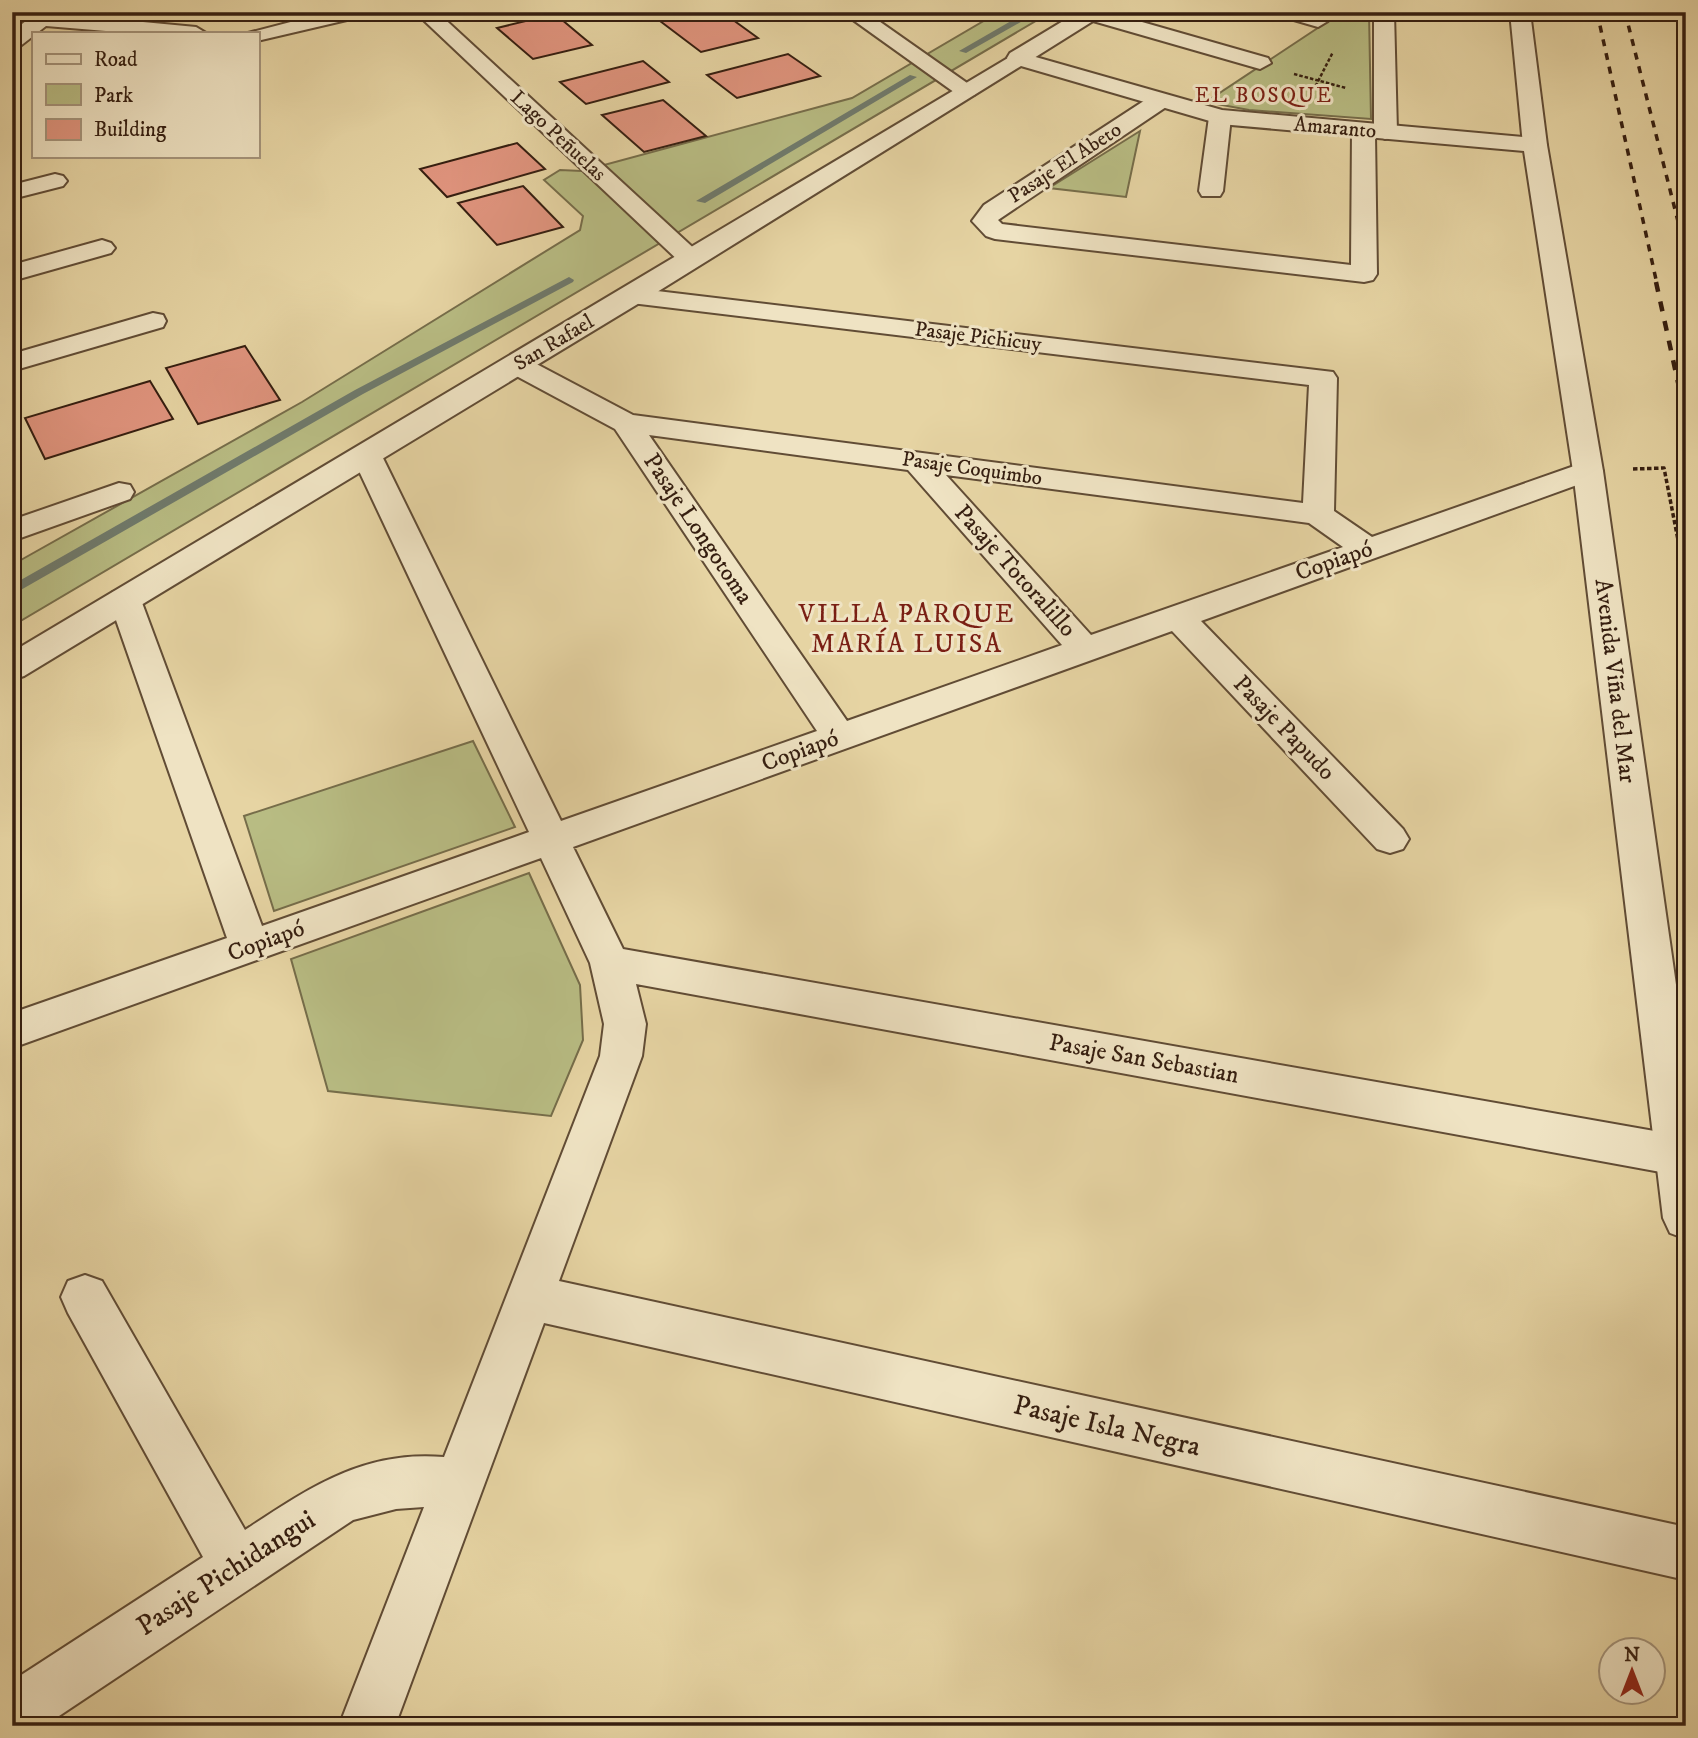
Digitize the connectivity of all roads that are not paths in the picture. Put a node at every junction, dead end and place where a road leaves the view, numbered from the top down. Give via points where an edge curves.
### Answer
1 (187, 12) edge
2 (357, 12) edge
3 (425, 12) edge
4 (852, 12) edge
5 (1287, 12) edge
6 (1384, 12) edge
7 (1520, 12) edge
8 (1079, 15) edge
9 (46, 16) edge
10 (1318, 21) road end
11 (167, 31) junction
12 (182, 32) edge
13 (259, 35) edge
14 (12, 43) edge
15 (1018, 58) junction
16 (1260, 63) road end
17 (966, 90) junction
18 (1161, 100) junction
19 (1220, 117) junction
20 (1374, 131) junction
21 (1535, 145) junction
22 (55, 181) dead end
23 (1211, 191) dead end
24 (12, 192) edge
25 (102, 248) dead end
26 (691, 259) junction
27 (12, 273) edge
28 (632, 296) junction
29 (153, 320) dead end
30 (12, 363) edge
31 (517, 365) junction
32 (626, 423) junction
33 (367, 456) junction
34 (918, 461) junction
35 (1588, 471) junction
36 (119, 492) dead end
37 (1318, 515) junction
38 (12, 531) edge
39 (1368, 549) junction
40 (125, 600) junction
41 (1178, 617) junction
42 (1085, 650) junction
43 (12, 668) edge
44 (840, 737) junction
45 (551, 839) junction
46 (1390, 839) dead end
47 (250, 947) junction
48 (610, 963) junction
49 (12, 1031) edge
50 (1677, 1155) junction
51 (1686, 1218) edge
52 (85, 1297) dead end
53 (529, 1297) junction
54 (457, 1484) junction
55 (1686, 1554) edge
56 (236, 1565) junction
57 (12, 1714) edge
58 (367, 1726) edge

1 - 11 street
2 - 13 street
3 - 26 street, Lago Peñuelas
4 - 17 street
5 - 10 street
6 - 20 street via 1384,95
7 - 21 street, Avenida Viña del Mar
8 - 15 street, San Rafael
8 - 16 street
9 - 11 street
9 - 14 street
11 - 12 street
15 - 17 street, San Rafael
15 - 18 street, Amaranto
17 - 26 street, San Rafael
18 - 19 street, Amaranto
18 - 20 street, Pasaje El Abeto via 993,210 984,221 995,231 1364,274
19 - 20 street, Amaranto
19 - 23 street
20 - 21 street, Amaranto
21 - 35 street, Avenida Viña del Mar
22 - 24 street
25 - 27 street
26 - 28 street, San Rafael
28 - 31 street, San Rafael
28 - 37 street, Pasaje Pichicuy via 1324,378
29 - 30 street
31 - 32 street, Pasaje Longotoma
31 - 33 street, San Rafael
32 - 34 street, Pasaje Coquimbo
32 - 44 street, Pasaje Longotoma
33 - 40 street, San Rafael
33 - 45 street
34 - 37 street, Pasaje Coquimbo
34 - 42 street, Pasaje Totoralillo
35 - 39 street, Copiapó
35 - 50 street, Avenida Viña del Mar
36 - 38 street
37 - 39 street
39 - 41 street, Copiapó
40 - 43 street, San Rafael
40 - 47 street
41 - 42 street, Copiapó
41 - 46 street, Pasaje Papudo
42 - 44 street, Copiapó
44 - 45 street, Copiapó
45 - 47 street, Copiapó
45 - 48 street
47 - 49 street, Copiapó
48 - 50 street, Pasaje San Sebastian
48 - 53 street via 625,1024 621,1056
50 - 51 street, Avenida Viña del Mar
52 - 56 street
53 - 54 street
53 - 55 street, Pasaje Isla Negra
54 - 56 street, Pasaje Pichidangui via 426,1479 366,1489 337,1500
54 - 58 street
56 - 57 street, Pasaje Pichidangui

